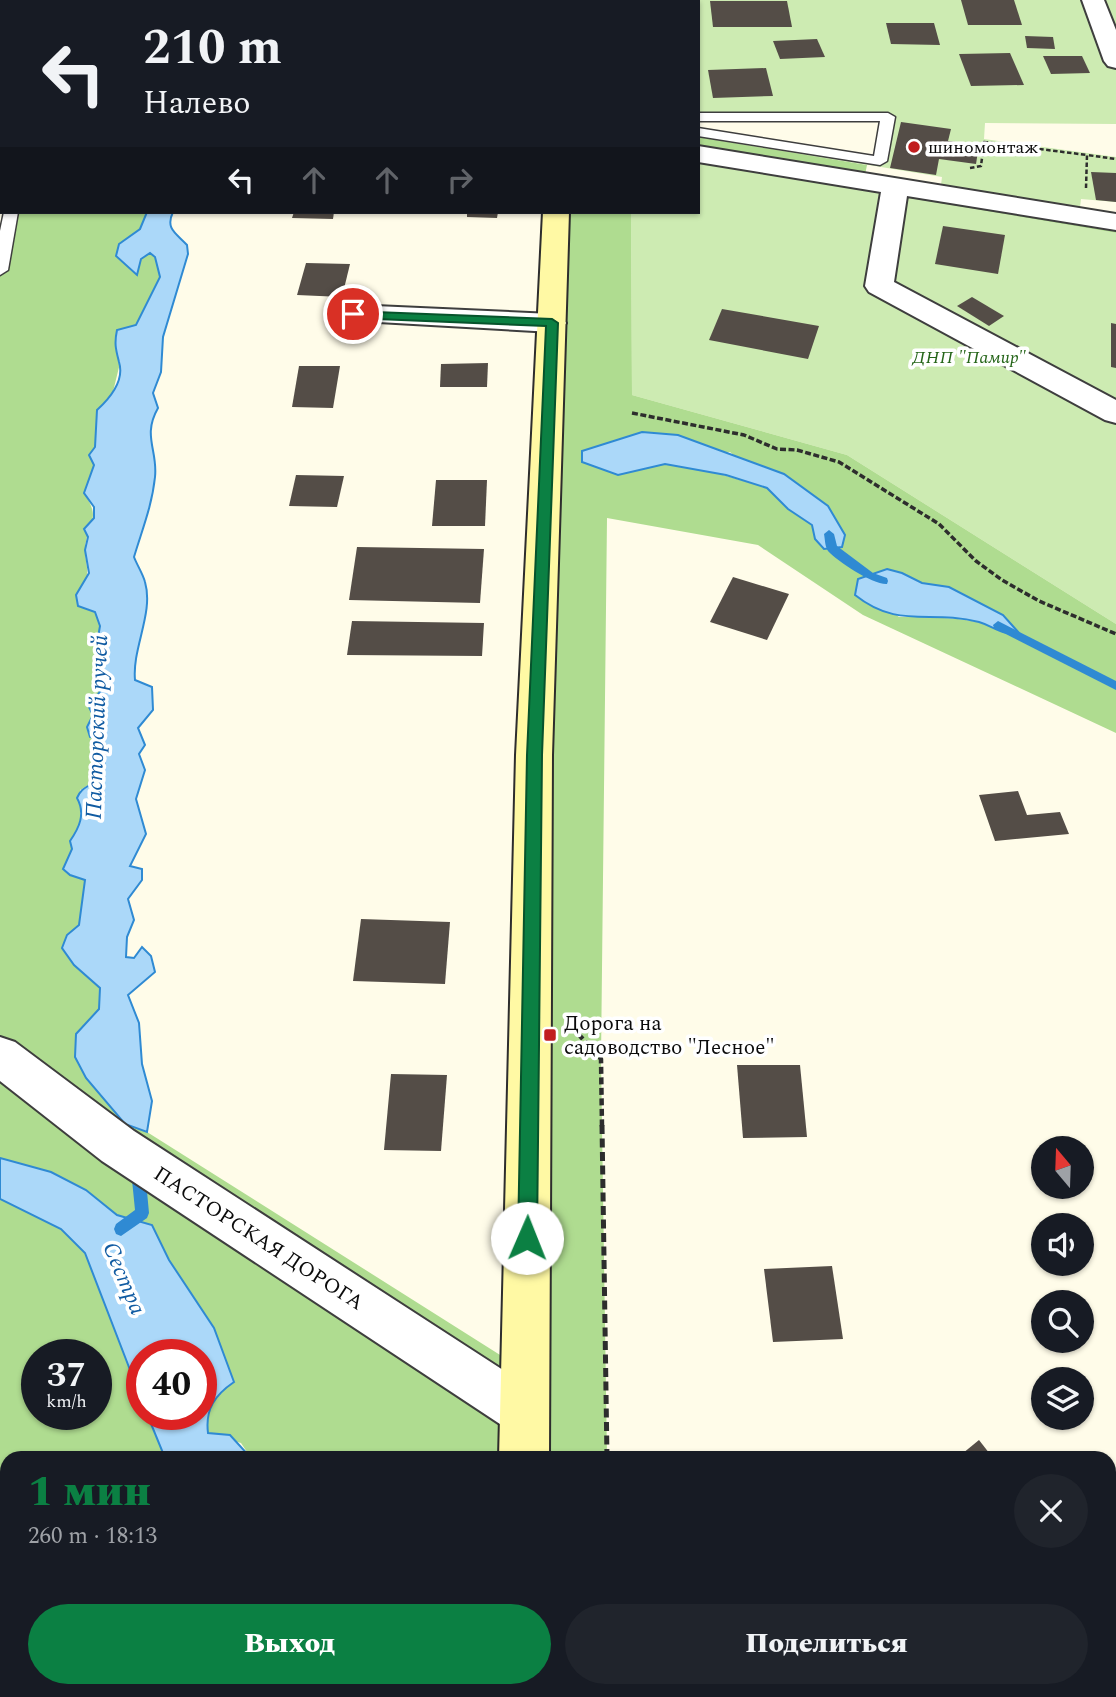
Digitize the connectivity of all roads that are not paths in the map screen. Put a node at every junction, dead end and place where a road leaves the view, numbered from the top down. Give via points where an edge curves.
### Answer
1 (1093, 0) edge
2 (1116, 61) edge
3 (700, 117) edge
4 (700, 132) edge
5 (700, 154) edge
6 (895, 186) junction
7 (11, 214) edge
8 (556, 214) edge
9 (1116, 222) edge
10 (0, 270) edge
11 (353, 314) dead end
12 (552, 323) junction
13 (1110, 407) edge
14 (0, 1056) edge
15 (523, 1411) junction
16 (524, 1451) edge

1 - 2 street
3 - 4 lane via 888,117 880,161
5 - 6 street
6 - 9 street
6 - 13 street via 879,286
7 - 10 lane
8 - 12 street
11 - 12 street
12 - 15 street via 534,755
14 - 15 street, ПАСТОРСКАЯ ДОРОГА via 134,1156
15 - 16 street

